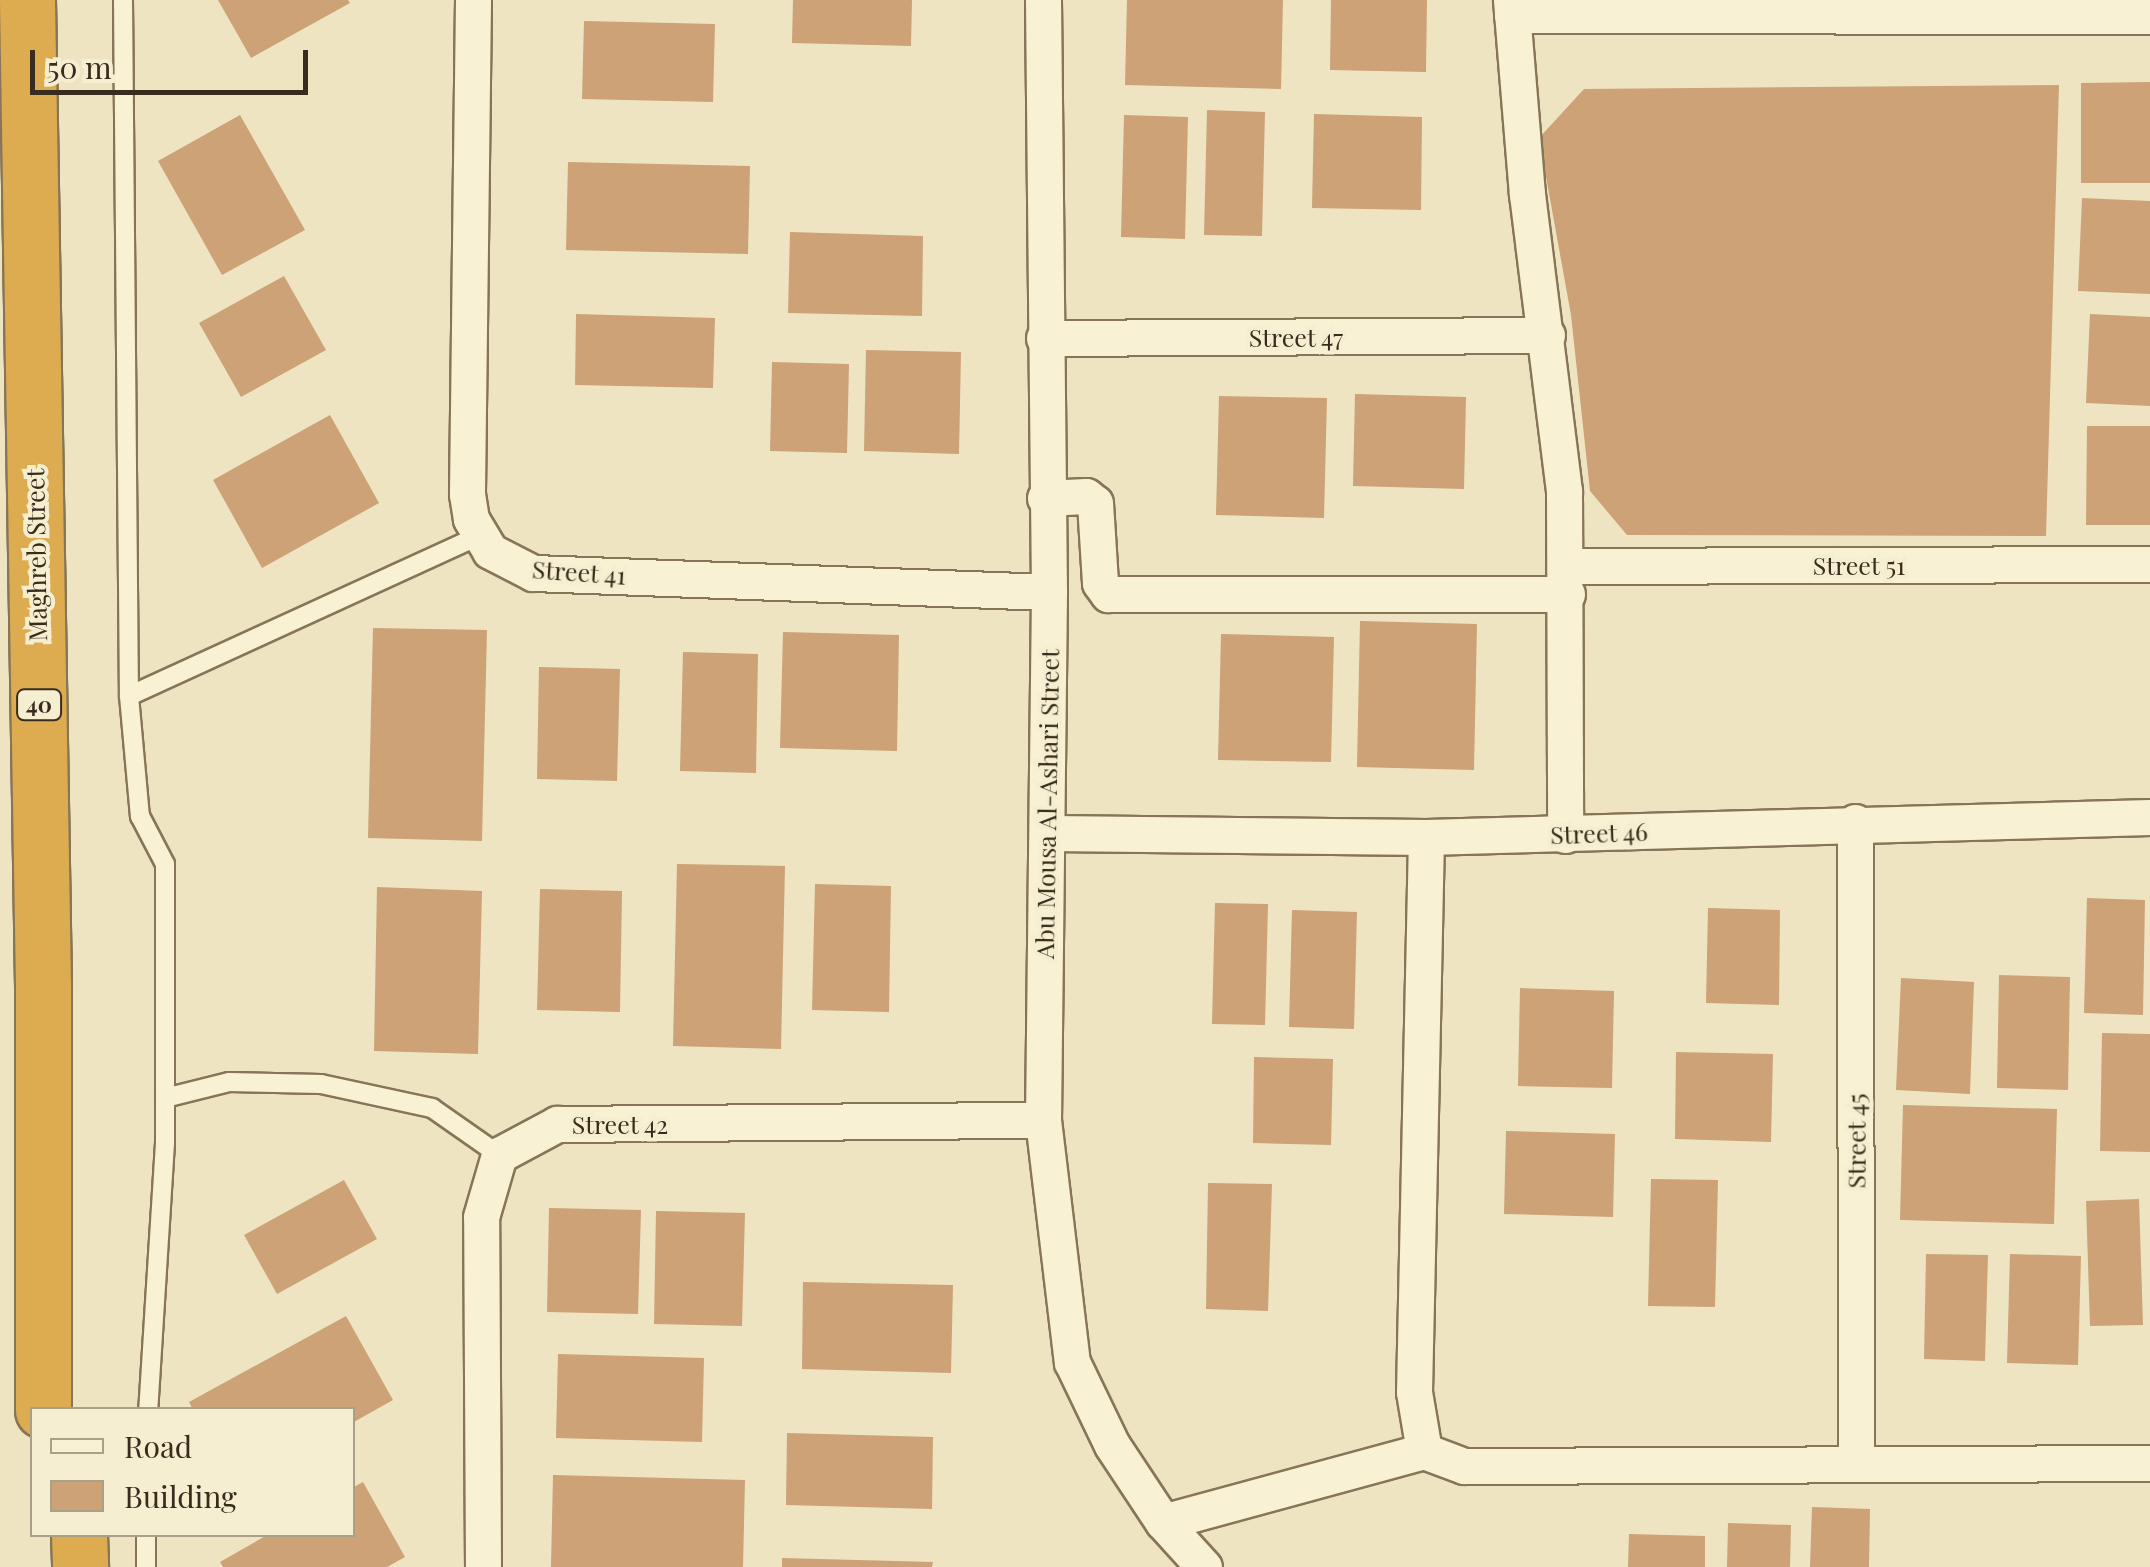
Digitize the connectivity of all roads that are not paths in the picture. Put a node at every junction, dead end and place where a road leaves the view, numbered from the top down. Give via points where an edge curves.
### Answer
1 (26, 0) edge
2 (122, 0) edge
3 (473, 0) edge
4 (1042, 0) edge
5 (1511, 8) edge
6 (2150, 16) edge
7 (1547, 335) junction
8 (1044, 338) junction
9 (1046, 498) junction
10 (478, 536) junction
11 (2150, 564) edge
12 (1567, 580) junction
13 (1049, 592) junction
14 (129, 696) junction
15 (2150, 818) edge
16 (1855, 822) junction
17 (1048, 833) junction
18 (1566, 834) junction
19 (1426, 837) junction
20 (43, 984) junction
21 (165, 1098) junction
22 (1043, 1120) junction
23 (499, 1155) junction
24 (43, 1407) edge
25 (75, 1407) edge
26 (148, 1407) edge
27 (1424, 1451) junction
28 (1856, 1460) junction
29 (2150, 1464) edge
30 (1163, 1522) junction
31 (43, 1537) edge
32 (79, 1537) edge
33 (146, 1537) edge
34 (43, 1567) edge
35 (80, 1567) edge
36 (146, 1567) edge
37 (483, 1567) edge
38 (1204, 1567) edge

1 - 20 highway, Maghreb Street / 40
2 - 14 lane
3 - 10 street via 467,494
4 - 8 street, Abu Mousa Al-Ashari Street
5 - 6 street
5 - 7 street
7 - 8 street, Street 47
7 - 12 street
8 - 9 street, Abu Mousa Al-Ashari Street
9 - 12 street, Street 51 via 1086,496 1095,504 1100,583 1108,594
9 - 13 street, Abu Mousa Al-Ashari Street
10 - 13 street, Street 41 via 511,565 533,572
10 - 14 lane
11 - 12 street, Street 51
12 - 18 street
13 - 17 street, Abu Mousa Al-Ashari Street
14 - 21 lane via 140,816 165,864
15 - 16 street, Street 46
16 - 18 street, Street 46
16 - 28 street, Street 45
17 - 19 street, Street 46
17 - 22 street, Abu Mousa Al-Ashari Street
18 - 19 street, Street 46
19 - 27 street via 1414,1392
20 - 24 highway, Maghreb Street / 40
20 - 25 highway via 66,1149
21 - 23 lane via 229,1082 321,1084 432,1108
21 - 26 lane
22 - 23 street, Street 42 via 557,1124
22 - 30 street, Abu Mousa Al-Ashari Street via 1072,1362 1112,1445
23 - 37 street via 481,1218
27 - 28 street via 1464,1466
27 - 30 street
28 - 29 street
30 - 38 street, Abu Mousa Al-Ashari Street
31 - 34 highway
32 - 35 highway
33 - 36 lane

